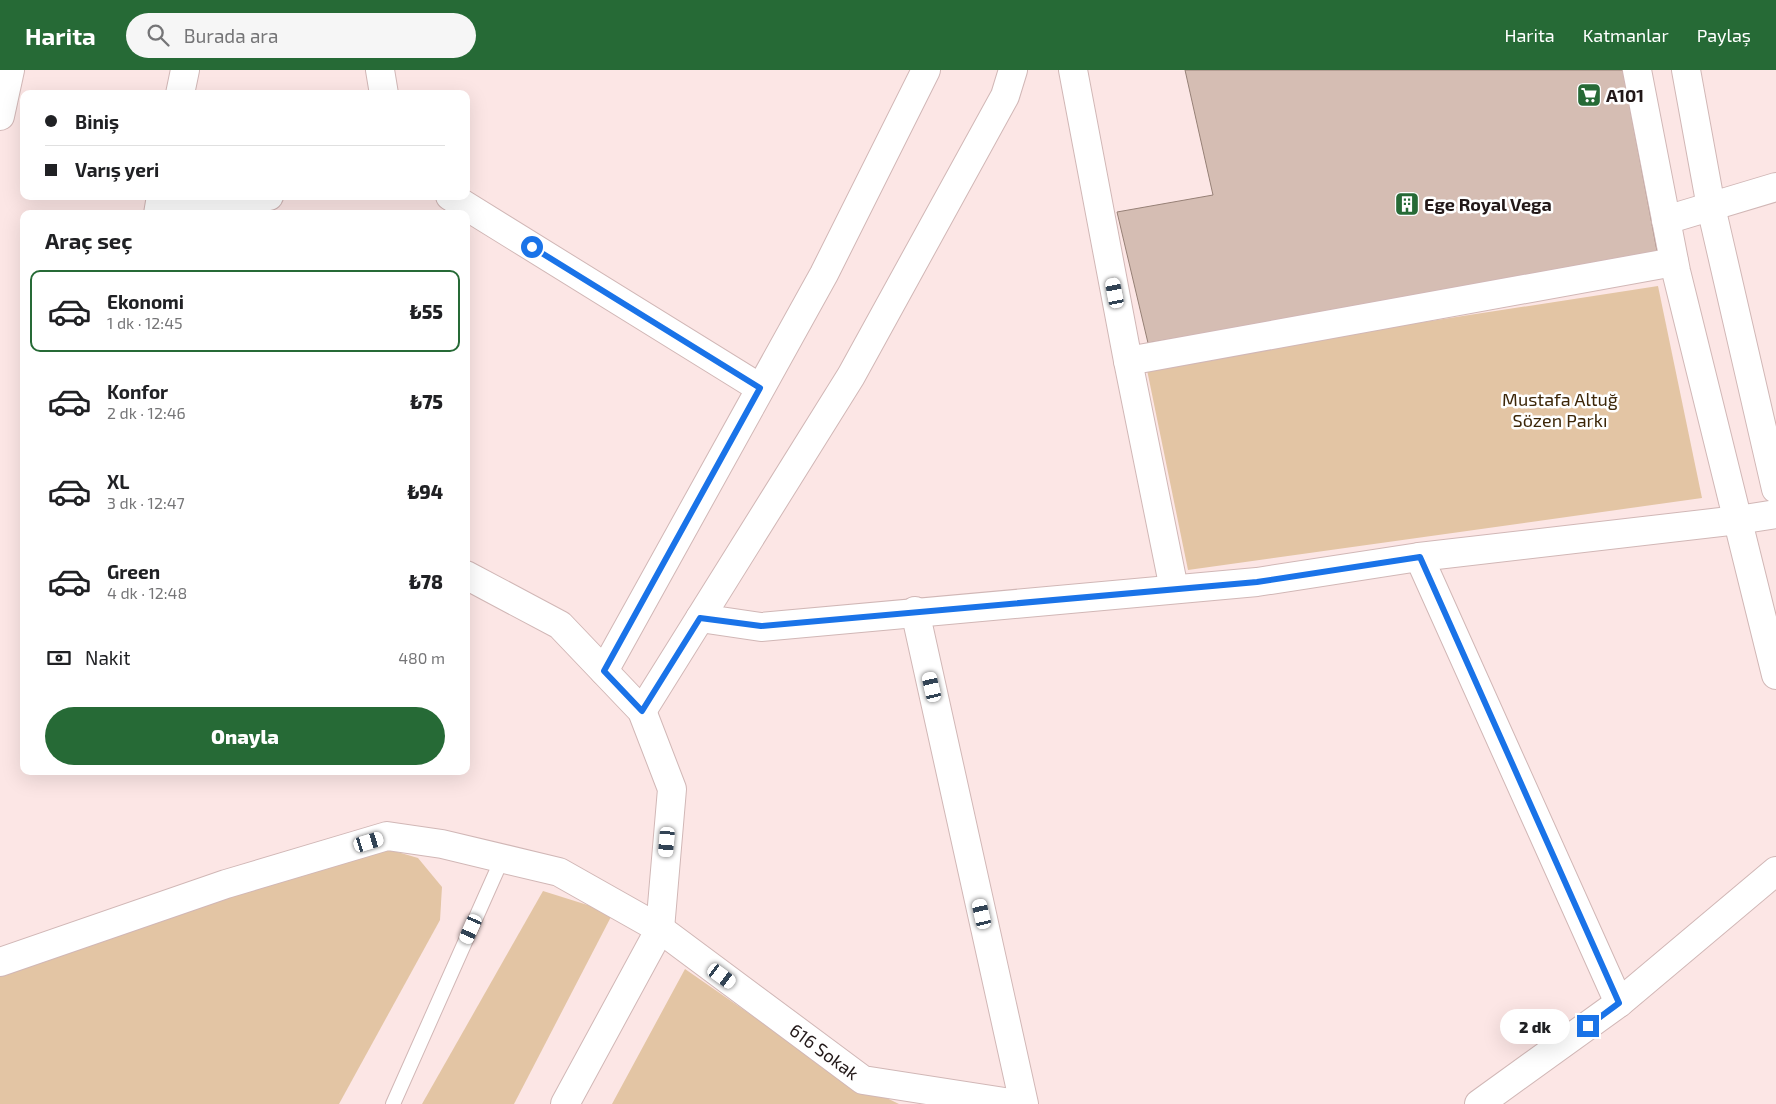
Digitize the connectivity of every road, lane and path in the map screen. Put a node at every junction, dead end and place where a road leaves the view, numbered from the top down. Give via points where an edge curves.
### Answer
1 (10, 70) edge
2 (185, 70) edge
3 (380, 70) edge
4 (926, 70) edge
5 (1013, 70) edge
6 (1073, 70) edge
7 (1637, 70) edge
8 (1686, 70) edge
9 (181, 90) edge
10 (383, 90) edge
11 (0, 116) edge
12 (1776, 187) edge
13 (248, 200) edge
14 (456, 200) edge
15 (1711, 207) junction
16 (194, 210) edge
17 (1666, 220) junction
18 (1674, 262) junction
19 (1128, 361) junction
20 (760, 388) junction
21 (1776, 486) edge
22 (1776, 514) edge
23 (1738, 520) junction
24 (1420, 557) junction
25 (470, 577) edge
26 (1174, 589) junction
27 (915, 611) junction
28 (700, 618) junction
29 (604, 671) junction
30 (1776, 675) edge
31 (642, 711) junction
32 (502, 859) junction
33 (1776, 871) edge
34 (660, 929) junction
35 (0, 962) edge
36 (1619, 1003) junction
37 (393, 1104) edge
38 (566, 1104) edge
39 (1017, 1104) edge
40 (1024, 1104) edge
41 (1479, 1104) edge

1 - 11 street
2 - 9 street
3 - 10 street
4 - 20 street via 824,274
5 - 28 street via 1006,96 851,376
6 - 19 street
7 - 17 street
8 - 15 street
12 - 15 street
13 - 16 street
14 - 20 street
15 - 17 street
15 - 21 street
17 - 18 street
18 - 19 street
18 - 23 street
19 - 26 street
20 - 29 street
22 - 23 street
23 - 24 street
23 - 30 street
24 - 26 street via 1257,582
24 - 36 street
25 - 29 street via 560,626
26 - 27 street
27 - 28 street via 761,626
27 - 40 street
28 - 31 street
29 - 31 street
31 - 34 street via 672,789
32 - 34 street, 616 Sokak via 559,872
32 - 35 street, 616 Sokak via 442,844 387,836 226,884
32 - 37 lane
33 - 36 street
34 - 38 street
34 - 39 street, 616 Sokak via 863,1080
36 - 41 street

